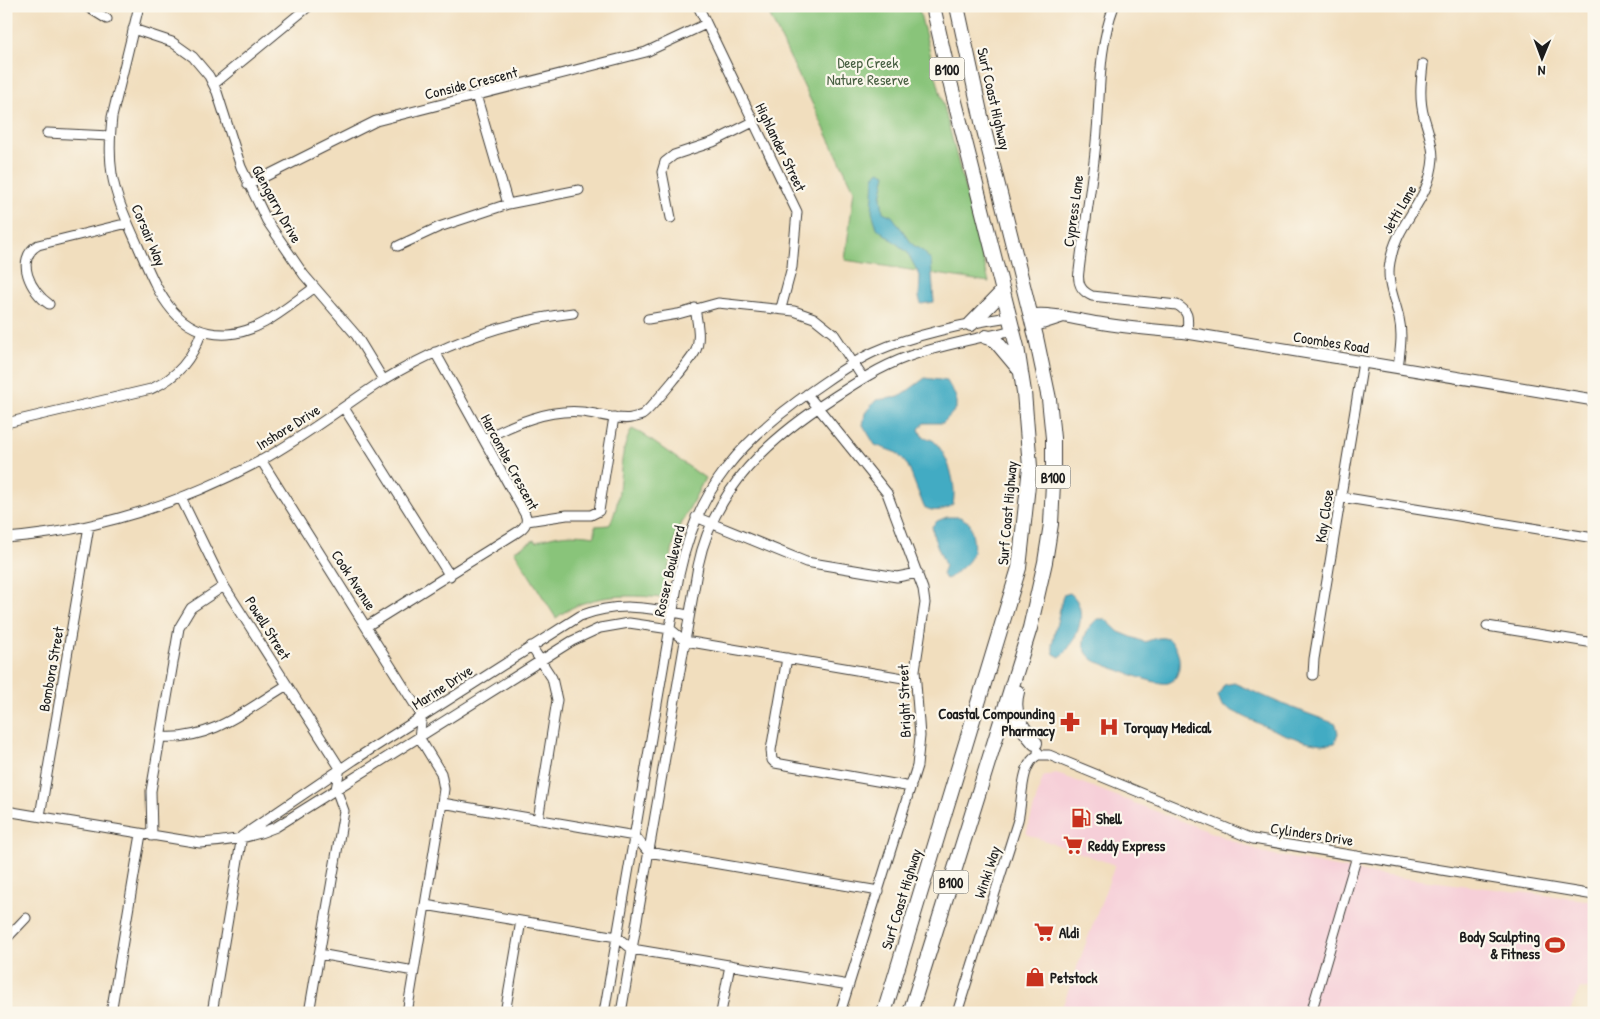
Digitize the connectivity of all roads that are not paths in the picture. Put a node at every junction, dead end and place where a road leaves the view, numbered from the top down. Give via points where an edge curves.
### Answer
1 (86, 6) edge
2 (139, 6) edge
3 (309, 6) edge
4 (698, 6) edge
5 (933, 6) edge
6 (957, 6) edge
7 (1114, 6) edge
8 (107, 19) dead end
9 (706, 24) junction
10 (133, 29) junction
11 (1423, 64) dead end
12 (214, 84) junction
13 (476, 95) junction
14 (753, 122) junction
15 (982, 126) junction
16 (962, 132) junction
17 (47, 133) dead end
18 (110, 136) junction
19 (248, 185) junction
20 (579, 190) dead end
21 (508, 204) junction
22 (670, 218) dead end
23 (128, 222) junction
24 (398, 246) dead end
25 (314, 288) junction
26 (1003, 291) junction
27 (49, 304) dead end
28 (695, 308) junction
29 (781, 308) junction
30 (573, 312) dead end
31 (648, 318) dead end
32 (1032, 321) junction
33 (972, 324) junction
34 (1011, 324) junction
35 (202, 332) junction
36 (1187, 333) junction
37 (986, 337) junction
38 (434, 352) junction
39 (854, 362) junction
40 (1363, 362) junction
41 (1398, 368) junction
42 (1021, 371) junction
43 (863, 378) junction
44 (384, 380) junction
45 (807, 394) junction
46 (1594, 400) edge
47 (818, 407) junction
48 (344, 408) junction
49 (614, 417) junction
50 (6, 423) edge
51 (484, 439) junction
52 (262, 460) junction
53 (1341, 497) junction
54 (181, 498) junction
55 (696, 517) junction
56 (526, 521) junction
57 (712, 522) junction
58 (89, 526) junction
59 (6, 538) edge
60 (1594, 538) edge
61 (918, 573) junction
62 (450, 576) junction
63 (224, 586) junction
64 (672, 612) junction
65 (689, 615) junction
66 (367, 626) junction
67 (1487, 626) dead end
68 (670, 628) junction
69 (1030, 628) junction
70 (684, 641) junction
71 (1594, 643) edge
72 (531, 646) junction
73 (786, 658) junction
74 (541, 661) junction
75 (1313, 674) dead end
76 (915, 680) junction
77 (287, 684) junction
78 (422, 716) junction
79 (160, 737) junction
80 (419, 737) junction
81 (1037, 749) junction
82 (340, 768) junction
83 (911, 787) junction
84 (336, 789) junction
85 (442, 803) junction
86 (6, 811) edge
87 (40, 816) junction
88 (538, 820) junction
89 (141, 834) junction
90 (152, 836) junction
91 (242, 836) junction
92 (635, 836) junction
93 (648, 852) junction
94 (1357, 856) junction
95 (879, 891) junction
96 (1594, 895) edge
97 (425, 905) junction
98 (26, 918) dead end
99 (521, 921) junction
100 (618, 938) junction
101 (6, 939) edge
102 (632, 948) junction
103 (319, 954) junction
104 (730, 965) junction
105 (414, 970) junction
106 (849, 985) junction
107 (111, 1013) edge
108 (212, 1013) edge
109 (309, 1013) edge
110 (407, 1013) edge
111 (505, 1013) edge
112 (604, 1013) edge
113 (621, 1013) edge
114 (721, 1013) edge
115 (840, 1013) edge
116 (884, 1013) edge
117 (910, 1013) edge
118 (957, 1013) edge
119 (1311, 1013) edge

1 - 8 street
2 - 10 street, Corsair Way
3 - 12 street
4 - 9 street, Highlander Street
5 - 16 main road, Surf Coast Highway / B100
6 - 15 main road, Surf Coast Highway / B100
7 - 36 street, Cypress Lane via 1104,36 1096,142 1079,284 1092,296 1177,304 1189,316
9 - 13 street, Conside Crescent via 646,52
9 - 14 street, Highlander Street
10 - 12 street, Glengarry Drive via 160,36 178,46 202,66
10 - 18 street, Corsair Way
11 - 41 street, Jetti Lane via 1420,95 1432,144 1432,166 1428,185 1399,232 1389,265 1390,286 1401,330
12 - 19 street, Glengarry Drive
13 - 19 street, Conside Crescent via 376,121
13 - 21 street
14 - 22 street via 664,162 662,172
14 - 29 street, Highlander Street via 797,212 792,267
15 - 16 main road
15 - 32 main road, Surf Coast Highway / B100
16 - 26 main road, Surf Coast Highway / B100
17 - 18 street
18 - 23 street, Corsair Way via 112,174
19 - 25 street, Glengarry Drive via 271,228
20 - 21 street
21 - 24 street via 439,226
23 - 27 street via 31,248 26,260 27,274 39,297
23 - 35 street, Corsair Way via 166,304 182,320
25 - 35 street, Corsair Way via 251,329 227,334
25 - 44 street, Glengarry Drive via 344,320
26 - 33 main road
26 - 34 main road, Surf Coast Highway / B100
28 - 29 street via 718,302
28 - 31 street
28 - 49 street via 698,327 696,349 683,372 643,414 628,419
29 - 39 street via 814,318 834,334
30 - 38 street, Inshore Drive via 537,317
32 - 34 main road
32 - 36 street, Coombes Road via 1062,317 1127,328
32 - 69 main road, Surf Coast Highway / B100 via 1048,399 1053,438 1053,483 1044,562
33 - 34 street, Rosser Boulevard
33 - 39 street, Rosser Boulevard via 899,343
34 - 37 street, Rosser Boulevard
34 - 42 main road, Surf Coast Highway / B100
35 - 50 street via 189,360 151,389
36 - 40 street, Coombes Road
37 - 42 main road via 994,339
37 - 43 street, Rosser Boulevard via 906,357
38 - 44 street, Inshore Drive
38 - 51 street, Harcombe Crescent
39 - 43 street
39 - 45 street, Rosser Boulevard
40 - 41 street, Coombes Road
40 - 53 street, Kay Close
41 - 46 street, Coombes Road
42 - 116 main road, Surf Coast Highway / B100 via 1030,468 1019,568
43 - 47 street, Rosser Boulevard
44 - 48 street, Inshore Drive
45 - 47 street, Bright Street
45 - 55 street, Rosser Boulevard via 770,421 738,452 714,484
47 - 57 street, Rosser Boulevard via 775,439 746,468
47 - 61 street, Bright Street via 887,493
48 - 52 street, Inshore Drive
48 - 62 street
49 - 51 street via 580,412 555,413 528,419
49 - 56 street via 599,511
51 - 56 street, Harcombe Crescent
52 - 54 street, Inshore Drive
52 - 66 street, Cook Avenue
53 - 60 street
53 - 75 street, Kay Close
54 - 58 street, Inshore Drive
54 - 63 street, Powell Street
55 - 57 street
55 - 64 street, Rosser Boulevard via 682,558
56 - 62 street, Harcombe Crescent via 522,530
57 - 61 street via 806,562 890,576
57 - 65 street, Rosser Boulevard via 701,552
58 - 59 street, Inshore Drive
58 - 87 street, Bombora Street
61 - 76 street, Bright Street via 925,604
62 - 66 street, Harcombe Crescent
63 - 77 street, Powell Street
63 - 79 street via 191,608 181,621
64 - 65 street, Marine Drive
64 - 68 street, Rosser Boulevard
64 - 72 street, Marine Drive via 626,606 596,610 580,616
65 - 70 street, Rosser Boulevard
66 - 78 street, Cook Avenue
67 - 71 street
68 - 70 street
68 - 74 street, Marine Drive via 629,623 600,628
68 - 92 street, Rosser Boulevard
69 - 81 main road via 1030,646 1015,698 1015,709 1022,730
69 - 117 main road, Surf Coast Highway / B100
70 - 73 street
70 - 93 street, Rosser Boulevard
72 - 74 street
72 - 78 street, Marine Drive
73 - 76 street
73 - 83 street via 772,760
74 - 80 street, Marine Drive
74 - 88 street via 555,686 557,700
76 - 83 street, Bright Street via 920,746
77 - 79 street via 215,729 183,738
77 - 82 street, Powell Street
78 - 80 street
78 - 82 street, Marine Drive
79 - 90 street via 151,791
80 - 84 street, Marine Drive
80 - 85 street via 441,773
81 - 94 street, Cylinders Drive via 1253,839
81 - 118 street, Winki Way via 1025,771 1018,820
82 - 84 street
82 - 91 street, Marine Drive
83 - 95 street, Bright Street
84 - 91 street, Marine Drive via 276,827
84 - 103 street via 344,811
85 - 88 street
85 - 97 street
86 - 87 street, Marine Drive
87 - 89 street, Marine Drive
88 - 92 street
89 - 90 street, Marine Drive
89 - 107 street
90 - 91 street, Marine Drive via 200,843
91 - 108 street
92 - 93 street
92 - 100 street, Rosser Boulevard
93 - 95 street
93 - 102 street, Rosser Boulevard
94 - 96 street, Cylinders Drive
94 - 119 street
95 - 106 street, Bright Street
97 - 99 street
97 - 105 street
98 - 101 street
99 - 100 street
99 - 111 street
100 - 102 street
100 - 112 street, Rosser Boulevard
102 - 104 street
102 - 113 street, Rosser Boulevard
103 - 105 street
103 - 109 street
104 - 106 street
104 - 114 street
105 - 110 street
106 - 115 street, Bright Street

